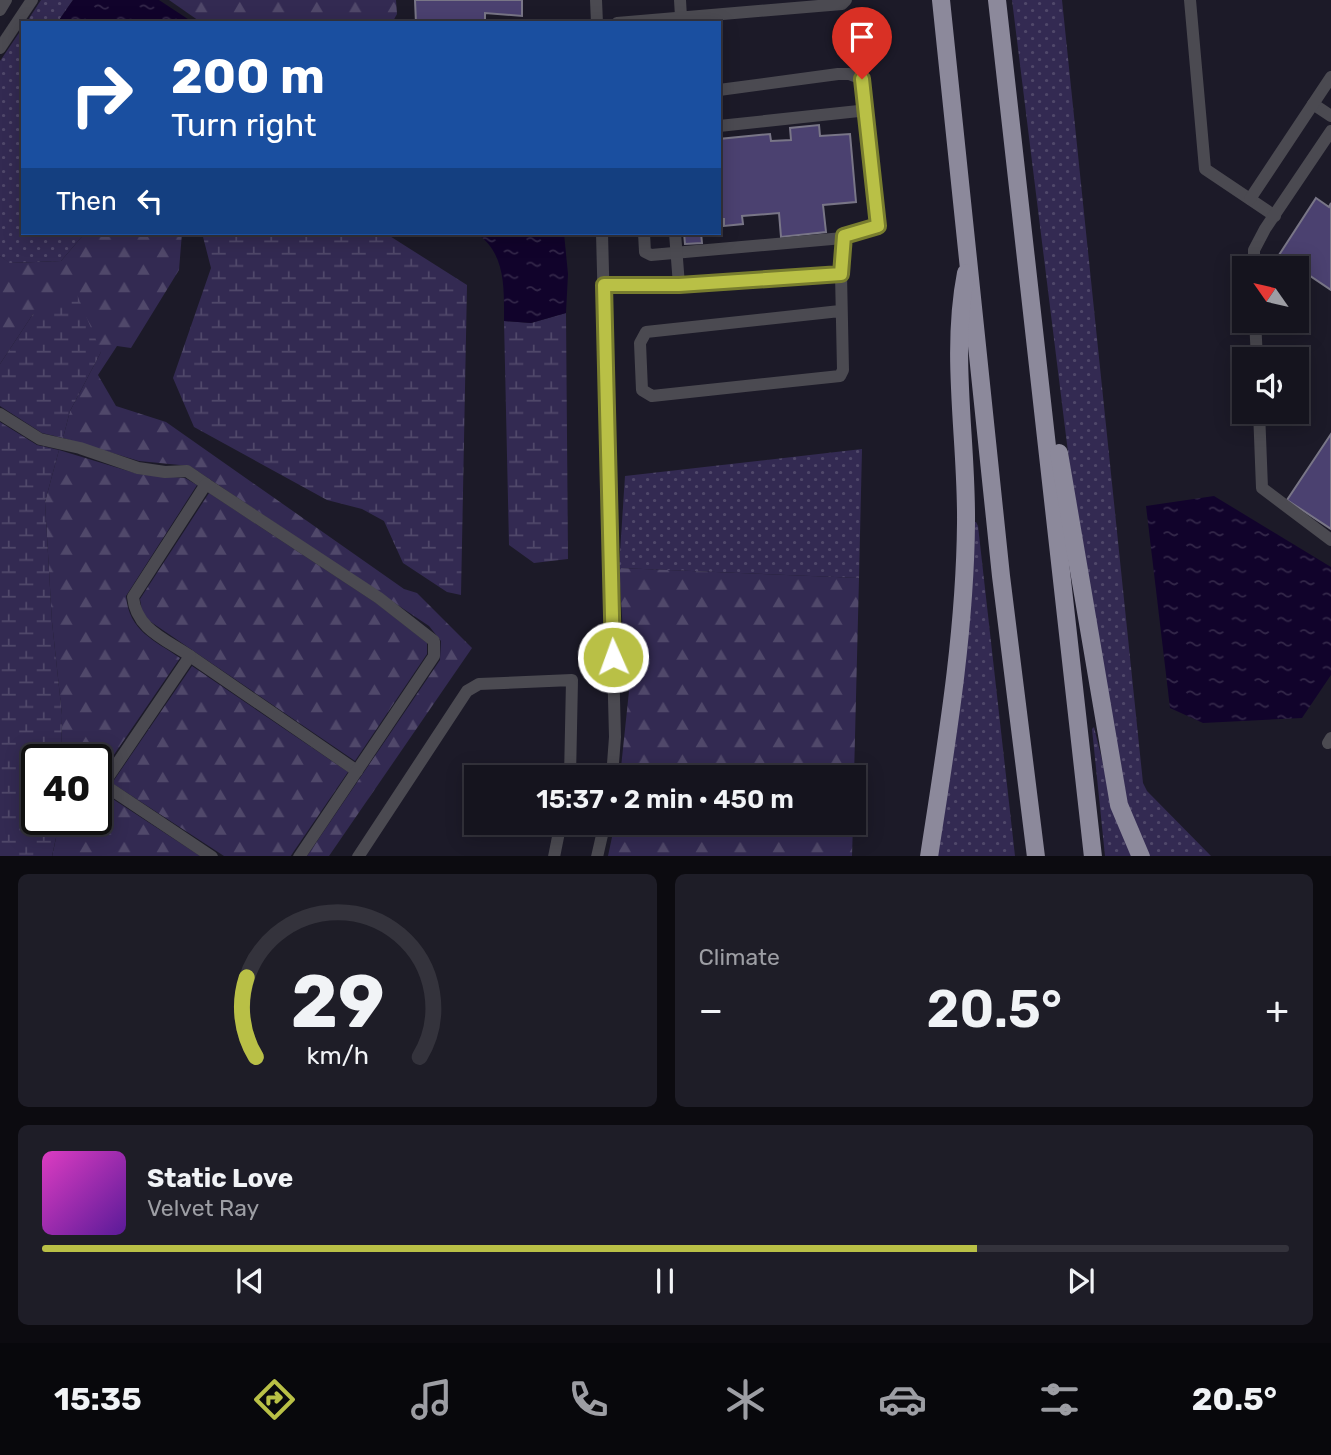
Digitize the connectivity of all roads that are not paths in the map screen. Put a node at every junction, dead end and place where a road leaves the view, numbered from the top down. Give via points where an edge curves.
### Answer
1 (6, 0) edge
2 (32, 0) edge
3 (596, 0) edge
4 (680, 0) edge
5 (846, 0) edge
6 (941, 0) edge
7 (996, 0) edge
8 (1191, 0) edge
9 (0, 10) edge
10 (681, 17) junction
11 (597, 21) edge
12 (638, 21) edge
13 (0, 48) edge
14 (1331, 77) edge
15 (721, 90) edge
16 (1313, 104) junction
17 (867, 110) junction
18 (1331, 116) edge
19 (721, 125) edge
20 (1331, 131) edge
21 (1250, 199) junction
22 (1275, 216) junction
23 (602, 235) edge
24 (644, 235) edge
25 (675, 235) edge
26 (842, 238) junction
27 (970, 252) junction
28 (677, 254) junction
29 (1254, 256) edge
30 (1027, 267) junction
31 (841, 274) junction
32 (604, 285) junction
33 (679, 285) junction
34 (840, 311) junction
35 (0, 414) edge
36 (1260, 424) edge
37 (206, 484) junction
38 (1331, 540) edge
39 (190, 656) junction
40 (570, 765) edge
41 (613, 765) edge
42 (112, 771) edge
43 (357, 771) junction
44 (112, 798) edge
45 (558, 835) edge
46 (603, 835) edge
47 (212, 856) edge
48 (299, 856) edge
49 (358, 856) edge
50 (554, 856) edge
51 (597, 856) edge
52 (929, 856) edge
53 (1036, 856) edge
54 (1093, 856) edge
55 (1141, 856) edge

1 - 9 street
2 - 13 street
3 - 11 street
4 - 10 street
5 - 10 street via 842,4
6 - 27 highway
7 - 30 highway
8 - 21 street via 1205,169
10 - 12 street
14 - 16 street
15 - 17 street via 849,74 864,82
16 - 18 street
16 - 21 street
17 - 19 street
17 - 26 street via 878,226
20 - 22 street
21 - 22 street
22 - 29 street
23 - 32 street
24 - 28 street via 647,254
25 - 28 street
26 - 28 street
26 - 31 street
27 - 52 highway via 959,309 966,522 960,637
27 - 53 highway via 1001,576
28 - 33 street
30 - 54 highway
30 - 55 highway via 1119,805
31 - 33 street
31 - 34 street
32 - 33 street
32 - 41 street
34 - 34 street via 841,376 652,396 642,390 640,342 646,332
35 - 37 street via 40,439 138,468 187,471
36 - 38 street via 1262,488
37 - 39 street via 133,597 135,613 143,624
37 - 43 street via 379,598 434,641 434,656
39 - 42 street
39 - 43 street
40 - 49 street via 572,680 479,684 467,691
43 - 48 street
44 - 47 street
45 - 50 street
46 - 51 street

